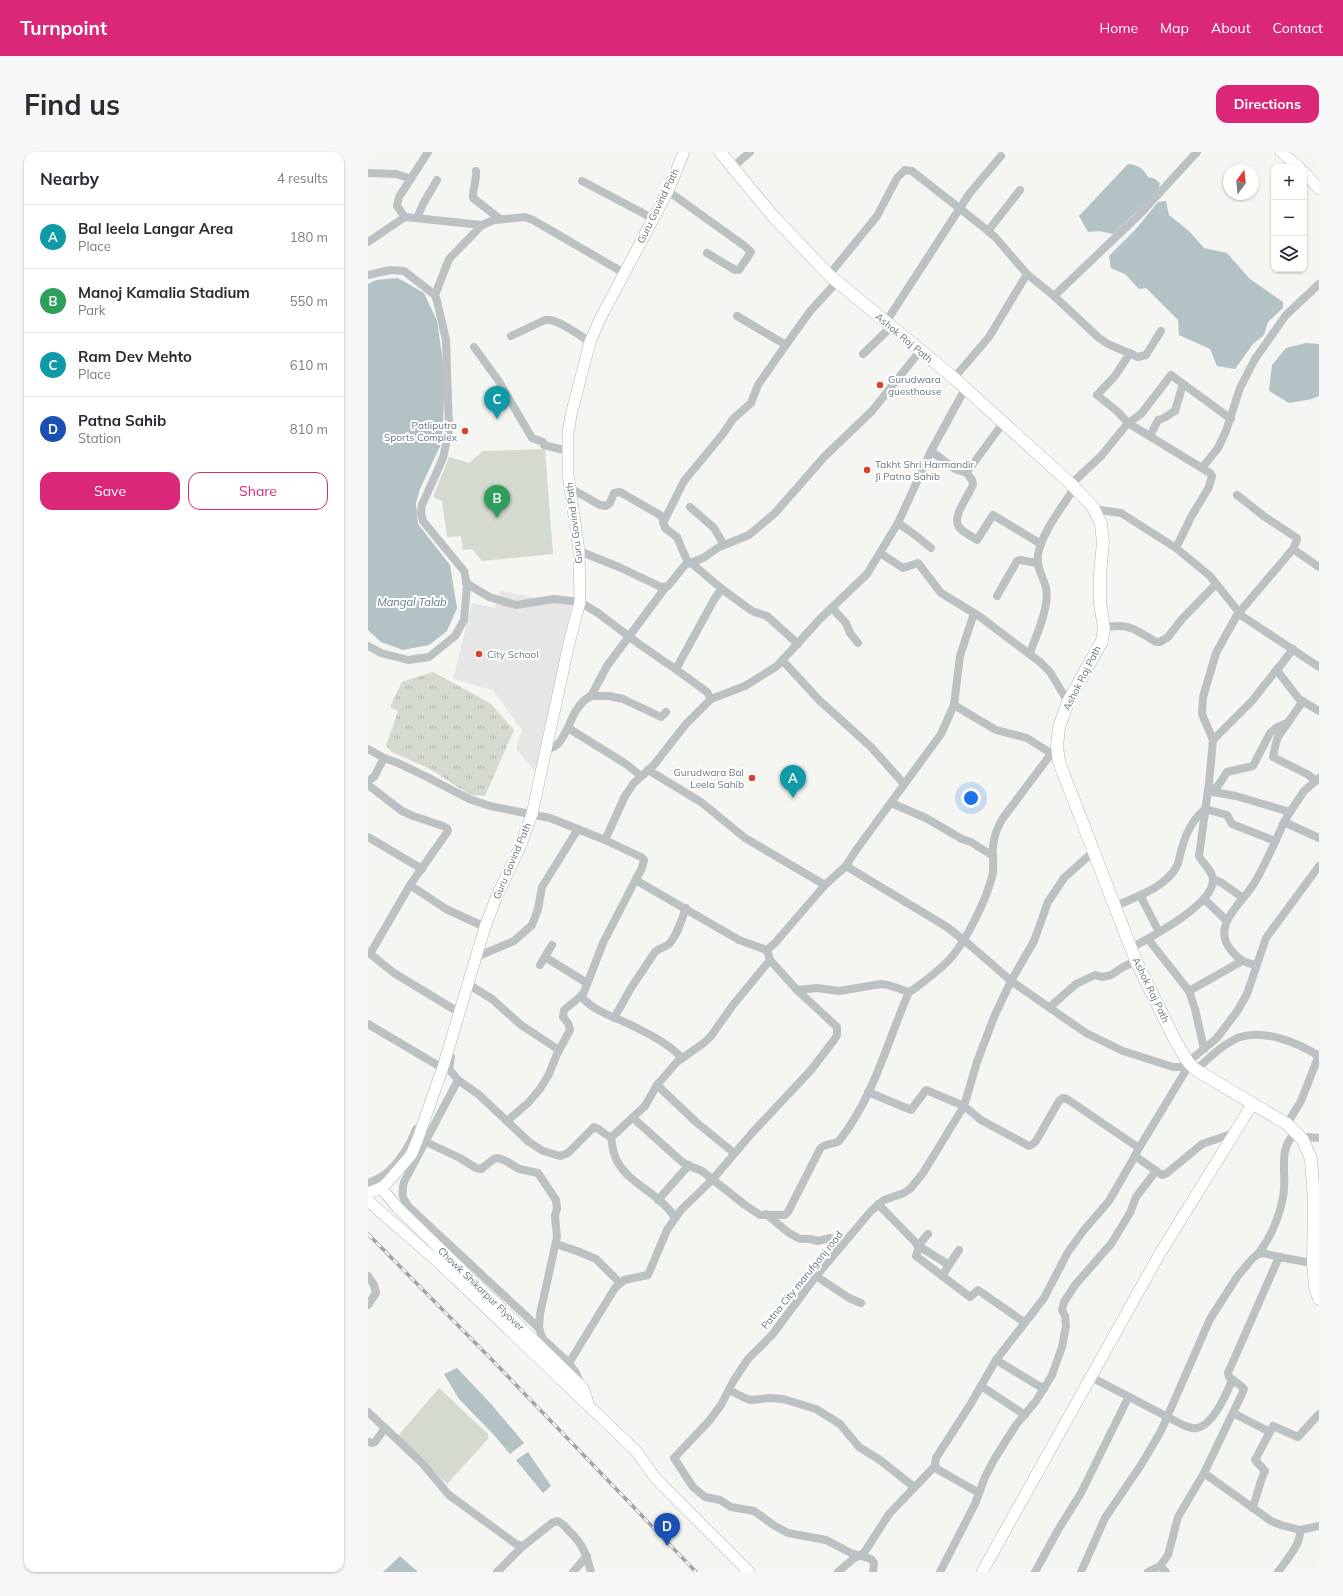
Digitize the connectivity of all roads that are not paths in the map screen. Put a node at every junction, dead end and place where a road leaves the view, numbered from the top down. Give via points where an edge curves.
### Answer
1 (428, 152) edge
2 (684, 152) edge
3 (720, 152) edge
4 (750, 152) edge
5 (1197, 152) edge
6 (1280, 152) edge
7 (1001, 156) dead end
8 (1295, 164) edge
9 (733, 168) junction
10 (476, 171) dead end
11 (368, 173) edge
12 (1307, 175) edge
13 (410, 179) junction
14 (436, 180) dead end
15 (582, 181) dead end
16 (1319, 189) edge
17 (1020, 190) dead end
18 (668, 191) junction
19 (960, 208) junction
20 (406, 217) junction
21 (417, 218) junction
22 (654, 218) junction
23 (500, 219) junction
24 (482, 225) junction
25 (988, 231) junction
26 (368, 242) edge
27 (707, 253) dead end
28 (624, 273) junction
29 (1027, 274) junction
30 (368, 275) edge
31 (833, 278) junction
32 (1319, 284) edge
33 (435, 295) junction
34 (1054, 296) junction
35 (737, 316) dead end
36 (889, 324) junction
37 (1161, 331) dead end
38 (511, 336) dead end
39 (590, 342) junction
40 (786, 345) junction
41 (474, 347) dead end
42 (920, 351) junction
43 (1130, 353) junction
44 (863, 354) dead end
45 (954, 378) junction
46 (1183, 384) junction
47 (965, 389) junction
48 (1230, 419) junction
49 (1003, 423) junction
50 (1128, 423) junction
51 (1150, 436) junction
52 (568, 451) junction
53 (931, 451) junction
54 (1202, 468) junction
55 (966, 472) junction
56 (1073, 486) junction
57 (570, 488) junction
58 (1237, 495) dead end
59 (690, 506) dead end
60 (1093, 509) junction
61 (663, 523) junction
62 (898, 523) junction
63 (1040, 544) junction
64 (724, 545) junction
65 (931, 548) dead end
66 (1176, 548) junction
67 (1293, 548) junction
68 (579, 551) junction
69 (880, 553) junction
70 (689, 563) junction
71 (1038, 563) junction
72 (1319, 566) edge
73 (466, 583) junction
74 (1216, 584) junction
75 (665, 588) junction
76 (722, 589) junction
77 (997, 596) dead end
78 (580, 602) junction
79 (832, 608) junction
80 (1239, 612) junction
81 (974, 613) junction
82 (1104, 628) junction
83 (629, 637) junction
84 (858, 642) dead end
85 (798, 644) junction
86 (368, 646) edge
87 (1293, 649) junction
88 (1030, 653) junction
89 (783, 661) junction
90 (1319, 667) edge
91 (1278, 668) junction
92 (676, 669) junction
93 (591, 696) junction
94 (711, 699) junction
95 (1303, 701) junction
96 (1068, 702) junction
97 (954, 705) junction
98 (1319, 710) edge
99 (666, 712) dead end
100 (1288, 722) junction
101 (568, 728) junction
102 (1213, 740) junction
103 (547, 748) junction
104 (368, 749) edge
105 (1054, 750) junction
106 (384, 758) junction
107 (648, 770) junction
108 (641, 776) junction
109 (1317, 779) edge
110 (368, 781) edge
111 (904, 784) junction
112 (368, 785) edge
113 (1210, 791) junction
114 (890, 803) junction
115 (1206, 809) junction
116 (1290, 812) junction
117 (532, 814) junction
118 (1284, 822) junction
119 (578, 829) junction
120 (368, 837) edge
121 (1319, 838) edge
122 (605, 840) junction
123 (1276, 841) junction
124 (1094, 851) junction
125 (993, 856) junction
126 (846, 866) junction
127 (1319, 866) edge
128 (422, 869) junction
129 (636, 878) junction
130 (1213, 879) junction
131 (410, 885) junction
132 (825, 885) junction
133 (1140, 895) junction
134 (1243, 898) junction
135 (1204, 899) junction
136 (1115, 906) junction
137 (686, 908) junction
138 (1226, 920) junction
139 (485, 927) junction
140 (1159, 932) junction
141 (1148, 939) junction
142 (964, 940) junction
143 (552, 945) dead end
144 (1131, 948) junction
145 (767, 950) junction
146 (479, 952) junction
147 (369, 953) edge
148 (545, 957) junction
149 (770, 960) junction
150 (1136, 961) junction
151 (1242, 961) junction
152 (540, 965) dead end
153 (1256, 965) junction
154 (1011, 981) junction
155 (587, 983) junction
156 (471, 986) junction
157 (797, 990) junction
158 (1189, 991) junction
159 (909, 992) junction
160 (581, 996) junction
161 (1050, 1007) junction
162 (455, 1010) junction
163 (614, 1018) junction
164 (368, 1024) edge
165 (1204, 1049) junction
166 (559, 1050) junction
167 (1319, 1056) edge
168 (682, 1058) junction
169 (439, 1066) junction
170 (1191, 1067) junction
171 (458, 1080) junction
172 (657, 1085) junction
173 (868, 1092) junction
174 (1253, 1103) junction
175 (964, 1106) junction
176 (633, 1118) junction
177 (507, 1121) junction
178 (1295, 1132) junction
179 (1234, 1133) junction
180 (611, 1137) junction
181 (1319, 1137) edge
182 (426, 1142) junction
183 (1139, 1148) junction
184 (734, 1153) junction
185 (1135, 1156) junction
186 (689, 1165) junction
187 (1156, 1171) junction
188 (712, 1180) junction
189 (368, 1183) edge
190 (381, 1188) junction
191 (368, 1193) edge
192 (368, 1200) edge
193 (658, 1200) junction
194 (878, 1204) junction
195 (766, 1214) junction
196 (675, 1218) junction
197 (928, 1234) dead end
198 (830, 1238) dead end
199 (556, 1244) junction
200 (918, 1245) junction
201 (959, 1250) dead end
202 (1258, 1254) junction
203 (1279, 1257) junction
204 (949, 1264) junction
205 (1316, 1264) edge
206 (368, 1276) edge
207 (816, 1276) junction
208 (942, 1276) junction
209 (620, 1283) junction
210 (1318, 1295) edge
211 (861, 1303) dead end
212 (368, 1305) edge
213 (1024, 1322) junction
214 (538, 1328) junction
215 (996, 1360) junction
216 (569, 1363) junction
217 (1091, 1377) junction
218 (1232, 1380) junction
219 (981, 1386) junction
220 (583, 1388) junction
221 (1044, 1389) junction
222 (729, 1390) junction
223 (1128, 1398) junction
224 (588, 1406) junction
225 (368, 1412) edge
226 (1233, 1413) junction
227 (1319, 1414) edge
228 (1025, 1415) junction
229 (1167, 1416) junction
230 (385, 1428) junction
231 (1270, 1432) junction
232 (368, 1442) edge
233 (935, 1466) junction
234 (1204, 1473) junction
235 (914, 1487) junction
236 (979, 1493) junction
237 (1252, 1508) junction
238 (1319, 1526) edge
239 (1300, 1530) junction
240 (523, 1546) junction
241 (587, 1556) junction
242 (859, 1556) junction
243 (1160, 1566) junction
244 (497, 1572) edge
245 (573, 1572) edge
246 (591, 1572) edge
247 (749, 1572) edge
248 (838, 1572) edge
249 (873, 1572) edge
250 (940, 1572) edge
251 (982, 1572) edge
252 (1035, 1572) edge
253 (1081, 1572) edge
254 (1148, 1572) edge
255 (1166, 1572) edge
256 (1278, 1572) edge

1 - 13 street
2 - 18 main road, Guru Govind Path
3 - 9 main road, Ashok Raj Path
4 - 9 street
5 - 34 street via 1140,214
6 - 8 main road
7 - 19 street via 974,187
9 - 31 main road, Ashok Raj Path via 772,215
10 - 23 street via 473,198
11 - 13 street via 396,174
12 - 16 main road
13 - 20 street via 397,202 397,206
14 - 21 street
15 - 22 street
17 - 25 street
18 - 22 main road, Guru Govind Path
18 - 27 street via 751,252 741,269 735,270
19 - 25 street
19 - 31 street via 912,171 905,170 897,178 877,216
19 - 36 street
20 - 21 street
20 - 26 street
21 - 24 street
22 - 28 main road, Guru Govind Path
23 - 24 street
23 - 28 street via 521,217 533,220
24 - 33 street via 449,259
25 - 29 street
28 - 39 main road, Guru Govind Path
29 - 34 street
29 - 45 street via 989,337
30 - 33 street via 390,270 404,271
31 - 36 main road, Ashok Raj Path
31 - 40 street
32 - 48 street via 1286,315 1255,359 1240,388
33 - 73 street via 446,340 449,430 442,458 421,513 423,521 464,570
34 - 43 street via 1099,338
35 - 40 street
36 - 42 main road, Ashok Raj Path
36 - 44 street
37 - 43 street via 1146,355
38 - 39 street via 545,320 551,320
39 - 52 main road, Guru Govind Path via 571,415
40 - 61 street via 758,385 751,403 733,419 684,482
41 - 52 street via 498,380 532,438 543,442 544,445
42 - 45 main road, Ashok Raj Path
42 - 64 street via 872,411 825,456 782,508 749,535
43 - 50 street via 1097,395
45 - 47 main road, Ashok Raj Path
46 - 48 street
46 - 50 street via 1171,375 1141,414
46 - 51 street via 1175,411 1158,420
47 - 49 main road, Ashok Raj Path
47 - 53 street
48 - 54 street via 1218,448
49 - 55 street
49 - 56 main road, Ashok Raj Path
50 - 51 street
50 - 56 street
51 - 54 street
52 - 57 main road, Guru Govind Path
53 - 55 street via 956,469
53 - 62 street
54 - 66 street via 1210,473 1212,481 1190,517
55 - 63 street via 973,484 959,513 957,522 960,528 977,540 993,515
56 - 60 main road, Ashok Raj Path
56 - 63 street
57 - 61 street via 606,506 614,494 620,492 660,515
57 - 68 main road, Guru Govind Path
58 - 67 street via 1297,538
59 - 64 street via 714,528
60 - 66 street via 1121,513
60 - 82 main road, Ashok Raj Path via 1101,524 1103,542 1100,603
61 - 70 street via 677,538
62 - 65 street
62 - 69 street
63 - 71 street
64 - 70 street
66 - 74 street
67 - 72 street
67 - 80 street
68 - 75 street
68 - 78 main road, Guru Govind Path
69 - 79 street via 867,574
69 - 81 street via 903,568 918,563 941,593
70 - 75 street
70 - 76 street
71 - 77 street via 1017,561
71 - 88 street via 1046,588 1046,598
73 - 78 street via 489,597 516,605 554,599
73 - 86 street via 464,620 455,636 429,657 408,660 381,653
74 - 80 street
74 - 82 street via 1182,618 1168,637 1160,642 1129,626
75 - 83 street
76 - 85 street via 752,610 767,616
76 - 92 street
78 - 83 street
78 - 103 main road, Guru Govind Path
79 - 84 street via 846,623
79 - 85 street
80 - 87 street
80 - 102 street via 1216,652 1203,697 1202,714
81 - 88 street
81 - 97 street via 960,656
82 - 96 main road, Ashok Raj Path via 1102,641
83 - 92 street
83 - 93 street
85 - 89 street
87 - 90 street
87 - 91 street
88 - 96 street via 1050,672
89 - 94 street via 737,690
89 - 111 street via 819,700 875,750
91 - 95 street via 1279,673
91 - 102 street via 1252,701
92 - 94 street via 707,692
93 - 99 street via 609,696 624,700 662,717
93 - 101 street via 581,704
94 - 107 street via 686,724
95 - 98 street
95 - 100 street
96 - 105 main road, Ashok Raj Path
97 - 105 street via 996,730 1027,738
97 - 111 street via 935,744
100 - 109 street via 1276,743 1273,757
100 - 113 street via 1270,733 1253,766 1227,772 1220,783
101 - 103 street via 556,746
101 - 108 street
102 - 113 street
103 - 117 main road, Guru Govind Path
104 - 106 street
105 - 124 main road, Ashok Raj Path
105 - 125 street via 1000,823 993,846
106 - 110 street via 374,777
106 - 117 street via 404,765 469,799
107 - 108 street
107 - 132 street via 701,802 745,838
108 - 122 street via 625,796
109 - 116 street via 1304,791
111 - 114 street
112 - 128 street via 402,811 447,828 447,835
113 - 115 street
113 - 116 street
114 - 125 street via 926,818
114 - 126 street
115 - 123 street via 1227,815 1232,824
115 - 130 street via 1199,856
115 - 133 street via 1196,817 1188,831 1173,872 1160,884
116 - 118 street
117 - 119 street
117 - 139 main road, Guru Govind Path
118 - 121 street
118 - 123 street
119 - 122 street
119 - 146 street via 542,887 532,925 514,941
120 - 128 street
122 - 129 street via 644,860
123 - 134 street via 1254,883
124 - 136 main road, Ashok Raj Path
124 - 154 street, Patna City marufganj road via 1057,887 1048,902 1032,945
125 - 142 street via 993,869 988,888
126 - 132 street
126 - 142 street via 935,919
127 - 153 street via 1269,933
128 - 131 street
129 - 137 street
129 - 155 street
130 - 134 street
130 - 135 street
131 - 139 street via 446,909
131 - 147 street
132 - 145 street
133 - 136 street
133 - 140 street
134 - 138 street
135 - 138 street
135 - 140 street via 1183,917
136 - 144 main road, Ashok Raj Path
137 - 145 street via 739,940
137 - 163 street via 670,942 656,952
138 - 151 street via 1223,928 1224,939
139 - 146 main road, Guru Govind Path
140 - 141 street
141 - 144 street
141 - 158 street
142 - 154 street
142 - 159 street via 948,962
143 - 148 street
144 - 150 main road, Ashok Raj Path
145 - 149 street
146 - 156 street
146 - 162 street via 473,952
146 - 190 main road via 417,1141 411,1155
147 - 162 street via 394,973
148 - 152 street
148 - 155 street
149 - 157 street
149 - 168 street via 711,1036
150 - 161 street via 1111,975 1095,975 1076,984
150 - 170 main road, Ashok Raj Path
151 - 153 street
151 - 158 street
153 - 165 street via 1247,994 1238,1010 1217,1038
154 - 161 street
154 - 175 street, Patna City marufganj road via 977,1062
155 - 160 street
156 - 166 street via 492,999 526,1029
156 - 171 street via 448,1065
157 - 159 street via 817,988 838,991 881,984
157 - 184 street via 832,1022 837,1035 811,1070
158 - 165 street
159 - 173 street
160 - 163 street via 587,1003
160 - 166 street via 564,1010 563,1017 570,1030
161 - 170 street via 1086,1033 1123,1052 1173,1067
162 - 169 street
163 - 168 street via 666,1044
164 - 169 street
165 - 170 street
166 - 177 street via 540,1090
167 - 170 street via 1284,1040 1267,1036 1249,1036 1234,1040
167 - 178 street via 1301,1100
168 - 172 street
169 - 189 street via 412,1139 383,1176
170 - 174 main road, Ashok Raj Path
170 - 183 street
171 - 177 street via 478,1094
171 - 182 street
172 - 176 street via 649,1100
172 - 184 street via 700,1126
173 - 175 street via 911,1110 926,1090
173 - 195 street via 839,1141 823,1146 817,1153 788,1212 782,1215
174 - 178 main road, Ashok Raj Path
174 - 179 main road
175 - 183 street via 981,1120 1029,1146 1036,1141 1059,1101 1062,1098 1067,1099
175 - 194 street, Patna City marufganj road via 915,1185 904,1193
176 - 180 street
176 - 186 street via 674,1156
177 - 180 street via 535,1147 560,1156 568,1153 594,1127
178 - 181 street via 1308,1137
178 - 202 street via 1284,1151 1284,1189 1279,1213 1268,1240
178 - 205 main road via 1311,1159
179 - 187 street via 1202,1144 1167,1173
179 - 217 main road via 1159,1255
180 - 193 street via 616,1160 620,1166
182 - 199 street via 476,1168 481,1169 498,1158 519,1169 538,1173 556,1200
182 - 214 street via 404,1182 401,1192 403,1200
183 - 185 street
184 - 188 street
185 - 187 street
185 - 213 street via 1109,1201 1068,1252 1044,1298
186 - 188 street via 702,1171
186 - 193 street
187 - 221 street via 1136,1196 1130,1213 1111,1244 1075,1285 1064,1302 1062,1310 1067,1322 1063,1343 1055,1368
188 - 195 street via 750,1209 760,1215
188 - 196 street
190 - 191 main road
190 - 220 main road, Chowk Shikarpur Flyover via 398,1208
192 - 224 main road
193 - 196 street
194 - 200 street
194 - 207 street, Patna City marufganj road
195 - 198 street via 800,1239 818,1241
196 - 209 street via 667,1230 648,1275 630,1278
197 - 200 street
199 - 209 street via 596,1259
199 - 214 street
200 - 204 street
200 - 208 street via 916,1256
201 - 204 street
202 - 203 street
202 - 229 street via 1238,1277 1206,1327
203 - 205 street
203 - 218 street via 1228,1373
204 - 208 street
205 - 210 main road
206 - 212 street via 376,1293
207 - 211 street
207 - 222 street, Patna City marufganj road via 772,1335 748,1358
208 - 213 street via 970,1297 978,1290
209 - 216 street via 614,1288
213 - 215 street
214 - 216 street via 543,1339
215 - 219 street
215 - 221 street
216 - 220 street
217 - 223 street
217 - 251 main road
218 - 226 street via 1244,1389
218 - 229 street via 1215,1414 1199,1428 1191,1428
219 - 228 street
219 - 233 street via 936,1458
220 - 224 main road
221 - 228 street
222 - 235 street via 751,1400 783,1399 824,1414 840,1424 859,1447
222 - 242 street, Patna City marufganj road via 709,1421 674,1458 693,1486 705,1497 750,1510 782,1530 826,1540
223 - 229 street
223 - 252 street via 1079,1497
224 - 247 main road via 636,1451 656,1479
225 - 230 street
226 - 231 street
226 - 234 street
227 - 231 street via 1298,1438 1273,1426
228 - 236 street via 995,1458
229 - 253 street via 1144,1460 1105,1518
230 - 232 street via 375,1442
230 - 240 street via 422,1463 455,1501 516,1544
231 - 237 street via 1255,1460 1265,1471
233 - 235 street
233 - 236 street
234 - 237 street
234 - 243 street via 1178,1517 1168,1555
235 - 242 street via 886,1518 868,1548
236 - 250 street
237 - 239 street via 1275,1523
238 - 239 street
239 - 256 street via 1297,1543
240 - 241 street via 557,1521 580,1541
240 - 244 street
241 - 245 street
241 - 246 street
242 - 248 street
242 - 249 street via 873,1560
243 - 254 street
243 - 255 street

